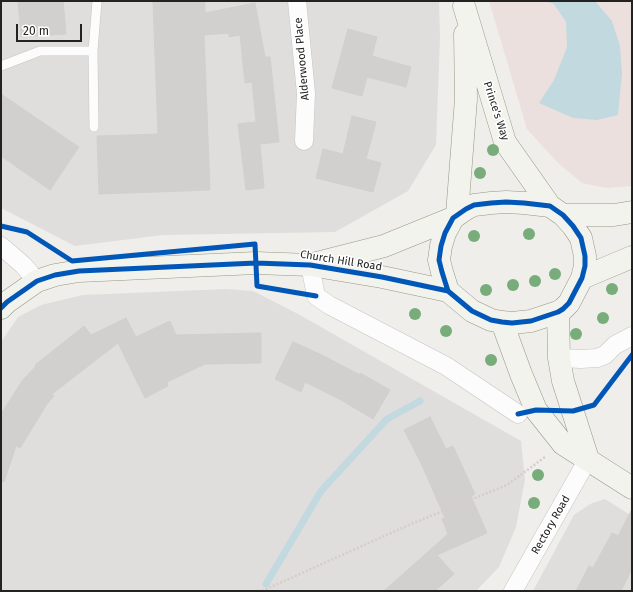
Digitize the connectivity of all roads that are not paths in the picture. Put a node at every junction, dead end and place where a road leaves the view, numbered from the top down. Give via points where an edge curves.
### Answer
1 (97, 1) edge
2 (297, 1) edge
3 (464, 3) edge
4 (93, 51) junction
5 (2, 63) edge
6 (94, 127) dead end
7 (304, 141) dead end
8 (556, 210) junction
9 (632, 212) edge
10 (455, 216) junction
11 (1, 246) edge
12 (632, 257) edge
13 (310, 265) junction
14 (582, 278) junction
15 (38, 281) junction
16 (448, 291) junction
17 (1, 308) edge
18 (558, 312) junction
19 (502, 322) junction
20 (632, 336) edge
21 (559, 358) junction
22 (518, 414) dead end
23 (588, 459) junction
24 (632, 488) edge
25 (514, 591) edge

1 - 4 lane
2 - 7 street, Alderwood Place via 306,94
3 - 8 street, Prince's Way via 505,142
3 - 10 street, Prince's Way via 466,99
4 - 5 lane via 40,51
4 - 6 lane
8 - 9 street via 614,215
8 - 10 street via 524,202 491,202 466,208
8 - 14 street via 573,226 581,238 585,256
10 - 13 street, Church Hill Road via 384,246
10 - 16 street via 445,233 439,260
11 - 15 street
12 - 14 street
13 - 15 street, Church Hill Road via 256,263 79,271
13 - 16 street, Church Hill Road
13 - 22 street, Church Hill Road via 316,296 446,366
14 - 18 street via 569,303
15 - 17 street, Church Hill Road
16 - 19 street via 472,311
18 - 19 street via 531,321
18 - 21 street
19 - 23 street via 536,410 563,444
20 - 21 street via 597,358
21 - 23 street via 563,381
23 - 24 street
23 - 25 street, Rectory Road

